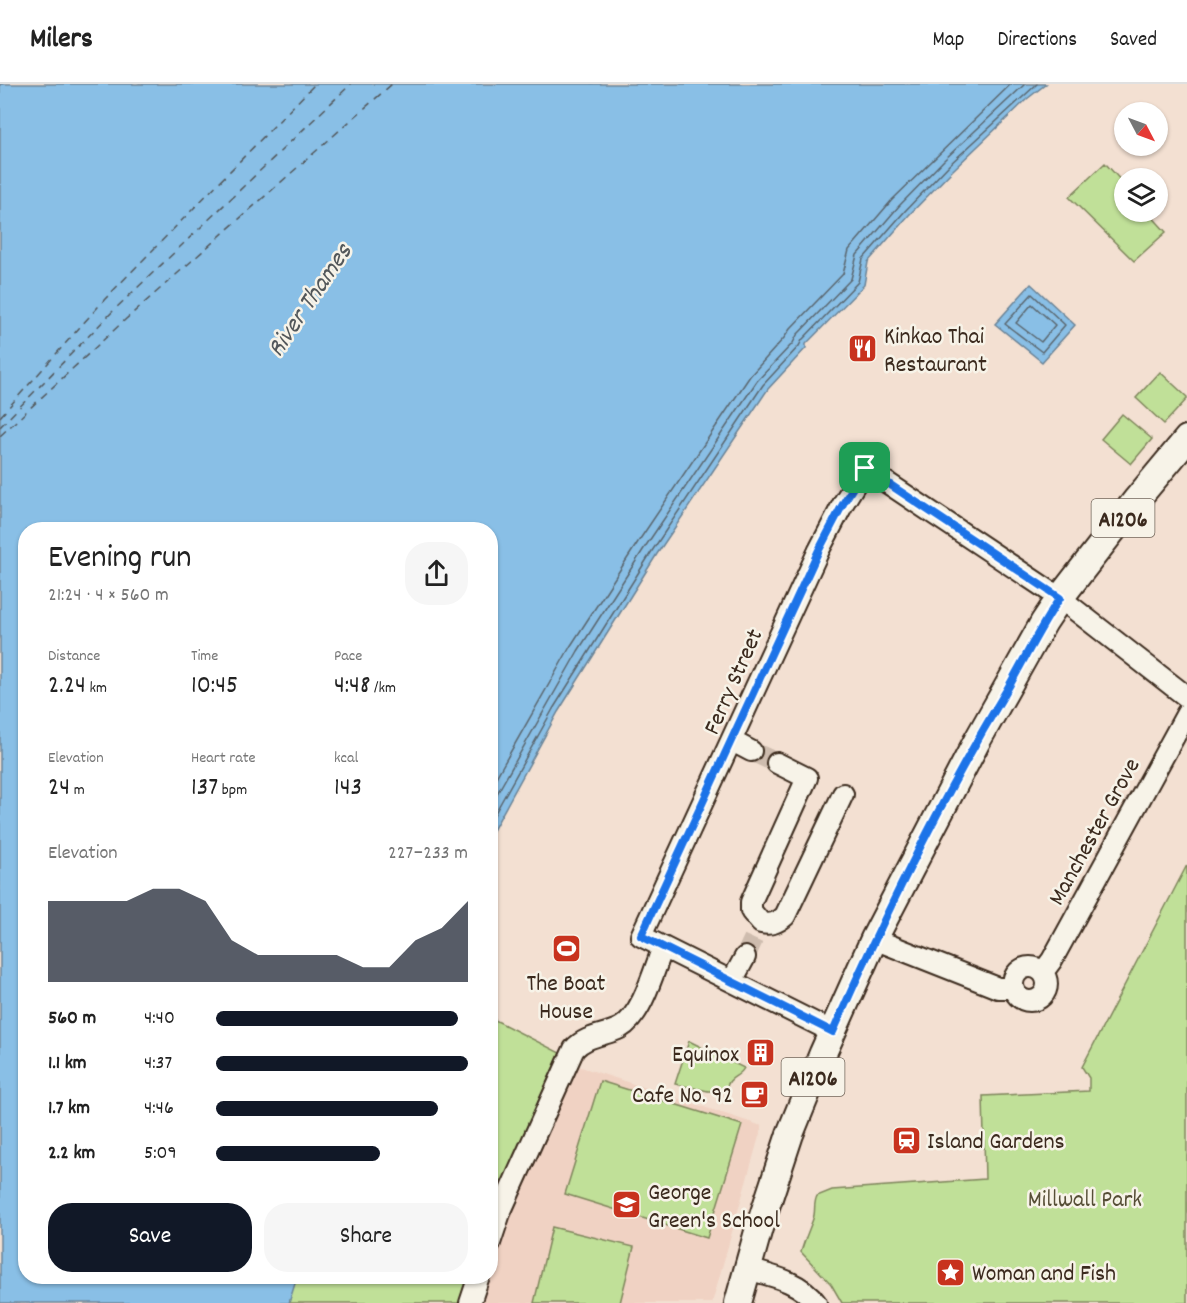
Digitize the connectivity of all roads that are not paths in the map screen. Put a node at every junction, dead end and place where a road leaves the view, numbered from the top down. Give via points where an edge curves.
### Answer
1 (1187, 439) edge
2 (1060, 598) junction
3 (1187, 697) edge
4 (1187, 713) edge
5 (732, 741) junction
6 (751, 751) tunnel mouth
7 (777, 763) tunnel mouth
8 (843, 794) dead end
9 (874, 939) junction
10 (663, 947) junction
11 (744, 957) tunnel mouth
12 (732, 981) junction
13 (833, 1032) junction
14 (498, 1219) edge
15 (747, 1269) junction
16 (476, 1284) edge
17 (470, 1303) edge
18 (738, 1303) edge
19 (816, 1303) edge

1 - 2 main road, A1206
2 - 3 street
2 - 5 street, Ferry Street via 865,468 819,550
2 - 9 main road, A1206 via 985,726
4 - 9 street, Manchester Grove via 1043,972 1033,967 1022,969 1014,977 1013,988 998,988
5 - 6 street
5 - 10 street, Ferry Street via 641,936
7 - 8 street via 807,778 751,902 759,927 785,916
9 - 13 main road, A1206
10 - 12 street, Ferry Street
10 - 14 street via 629,1022 580,1042 574,1049
11 - 12 street
12 - 13 street, Ferry Street
13 - 15 main road, A1206 via 790,1134
15 - 18 main road, A1206
15 - 19 street via 800,1287
16 - 17 street

